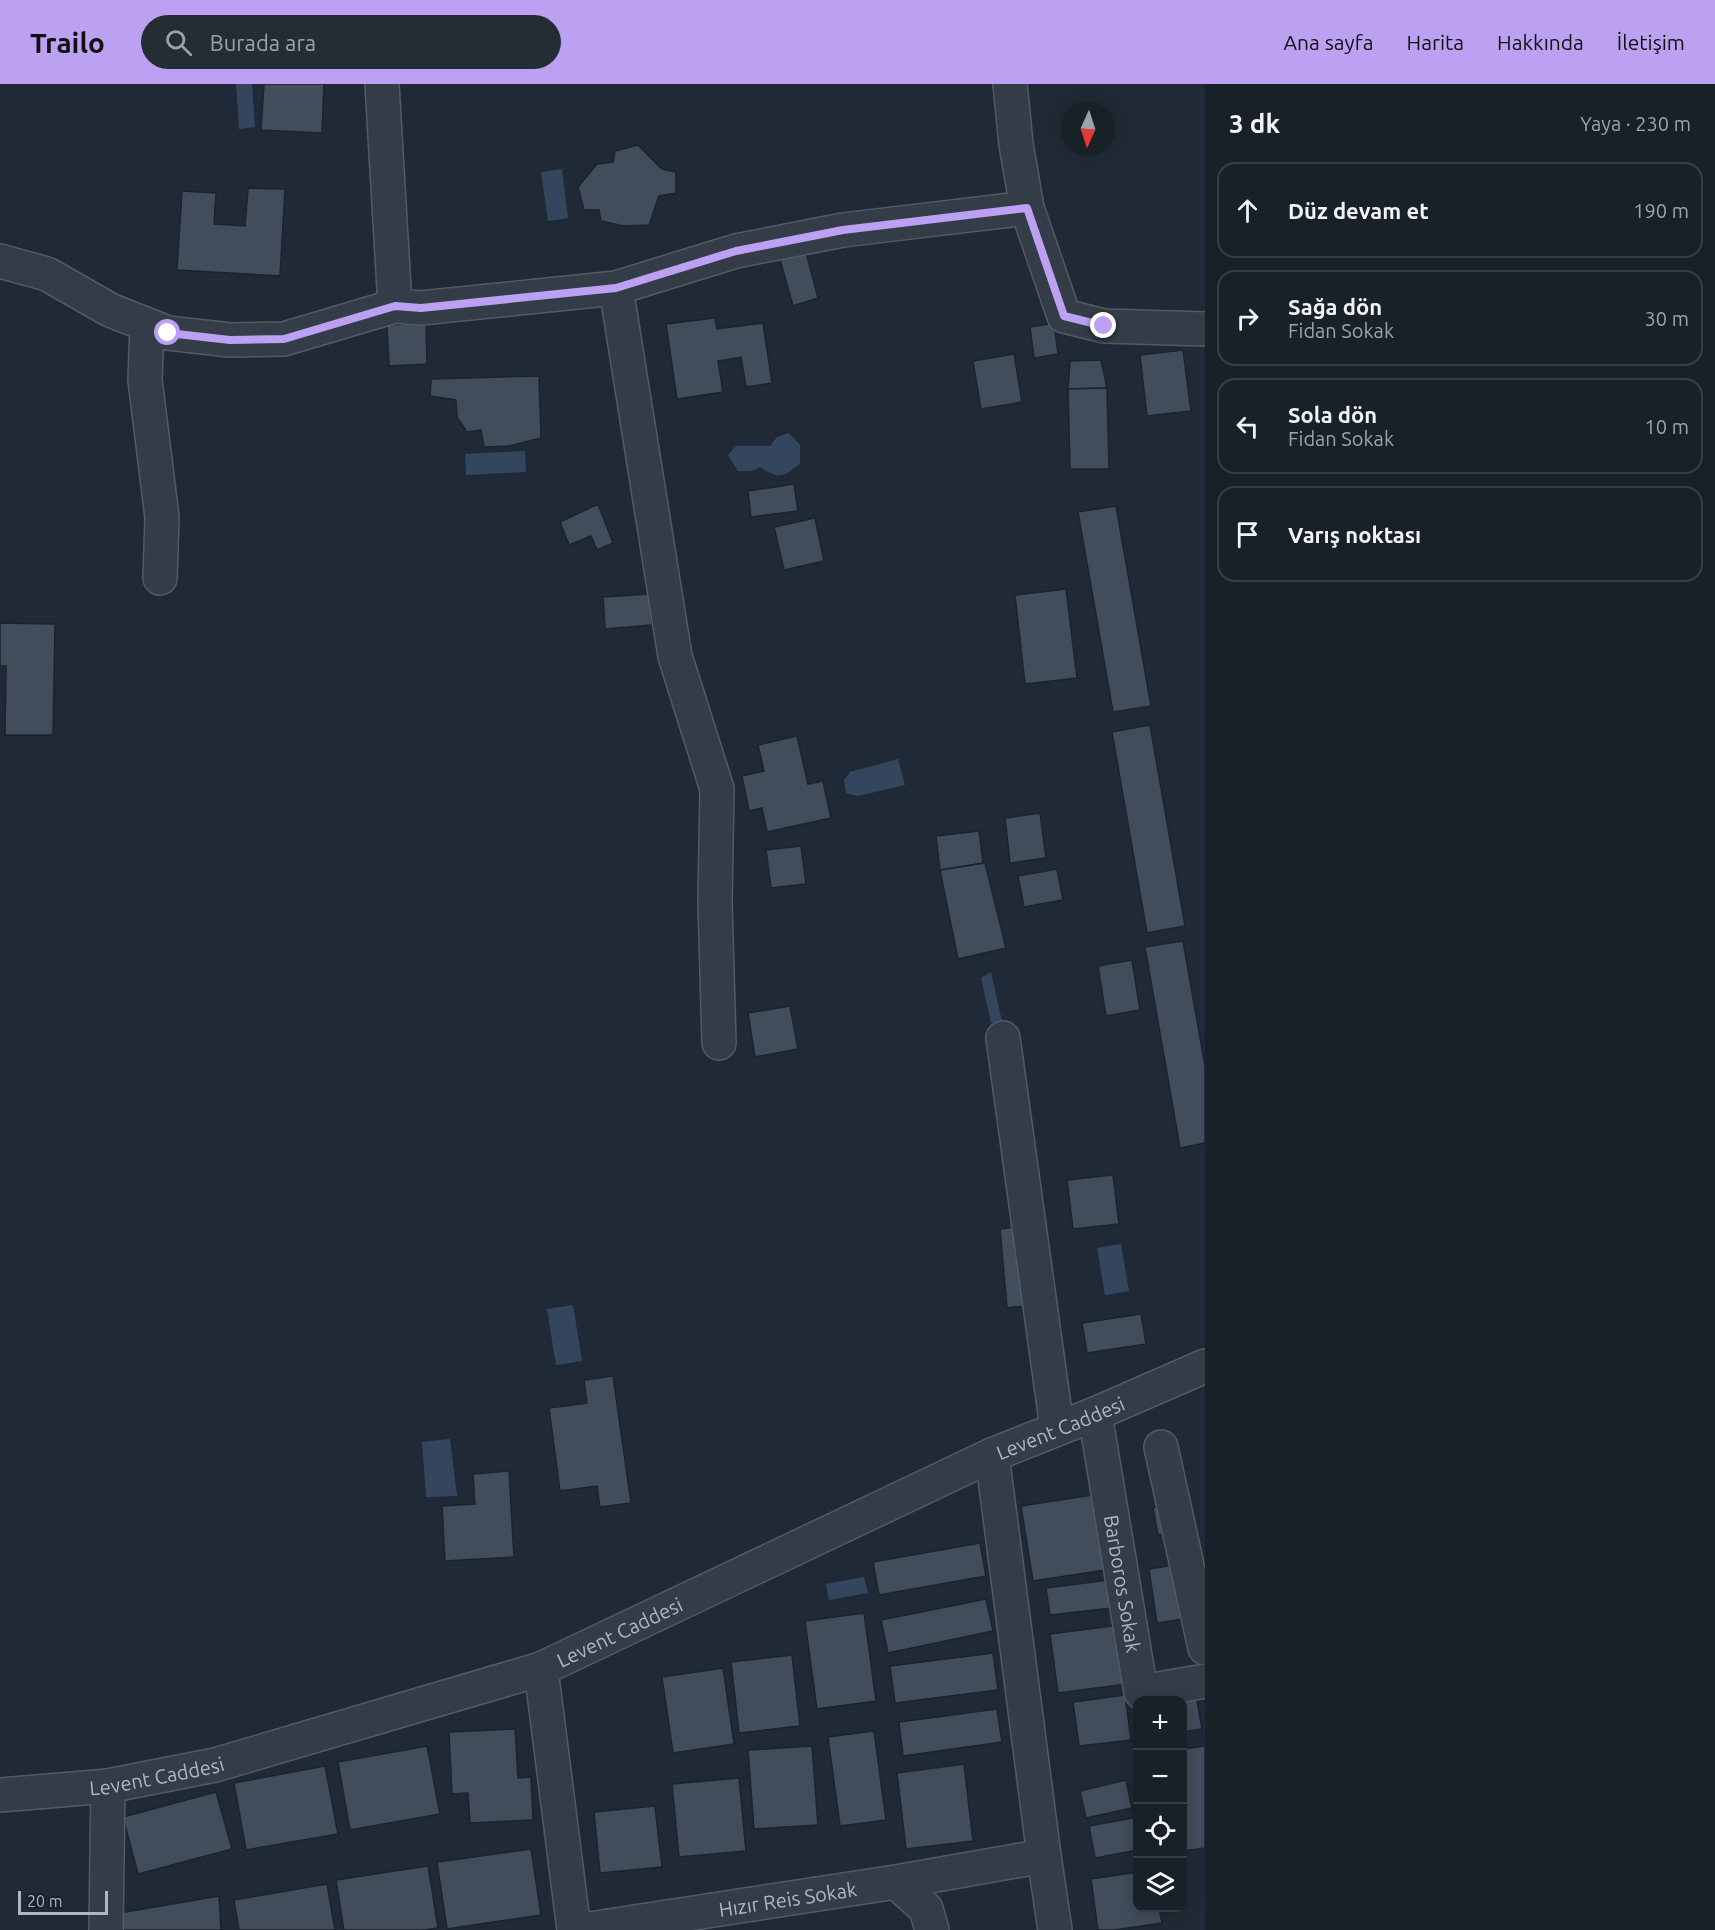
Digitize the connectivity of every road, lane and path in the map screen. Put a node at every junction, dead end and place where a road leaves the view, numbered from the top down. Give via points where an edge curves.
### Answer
1 (382, 84) edge
2 (1010, 84) edge
3 (1027, 208) junction
4 (0, 261) edge
5 (616, 288) junction
6 (395, 306) junction
7 (147, 325) junction
8 (1205, 329) edge
9 (160, 578) dead end
10 (1003, 1038) dead end
11 (719, 1043) dead end
12 (1205, 1365) edge
13 (1095, 1414) junction
14 (1057, 1428) junction
15 (1161, 1447) dead end
16 (992, 1455) junction
17 (1205, 1648) edge
18 (541, 1669) junction
19 (1205, 1681) edge
20 (108, 1786) junction
21 (0, 1795) edge
22 (1044, 1856) junction
23 (896, 1882) junction
24 (106, 1930) edge
25 (574, 1930) edge
26 (583, 1930) edge
27 (932, 1930) edge
28 (1055, 1930) edge

1 - 6 street
2 - 3 street
3 - 5 street via 843,230 736,251
3 - 8 street via 1064,316 1104,326
4 - 7 street via 47,273 110,310
5 - 6 street via 421,308
5 - 11 street via 675,656 717,789
6 - 7 street via 284,339 230,340 168,333
7 - 9 street via 144,380 162,517
10 - 14 street
12 - 13 street, Levent Caddesi
13 - 14 street, Levent Caddesi
13 - 19 street, Barboros Sokak via 1141,1692
14 - 16 street, Levent Caddesi
15 - 17 street
16 - 18 street, Levent Caddesi
16 - 22 street
18 - 20 street, Levent Caddesi via 215,1765
18 - 25 street
20 - 21 street, Levent Caddesi
20 - 24 street
22 - 23 street, Hızır Reis Sokak
22 - 28 street
23 - 26 street, Hızır Reis Sokak
23 - 27 street via 926,1909

